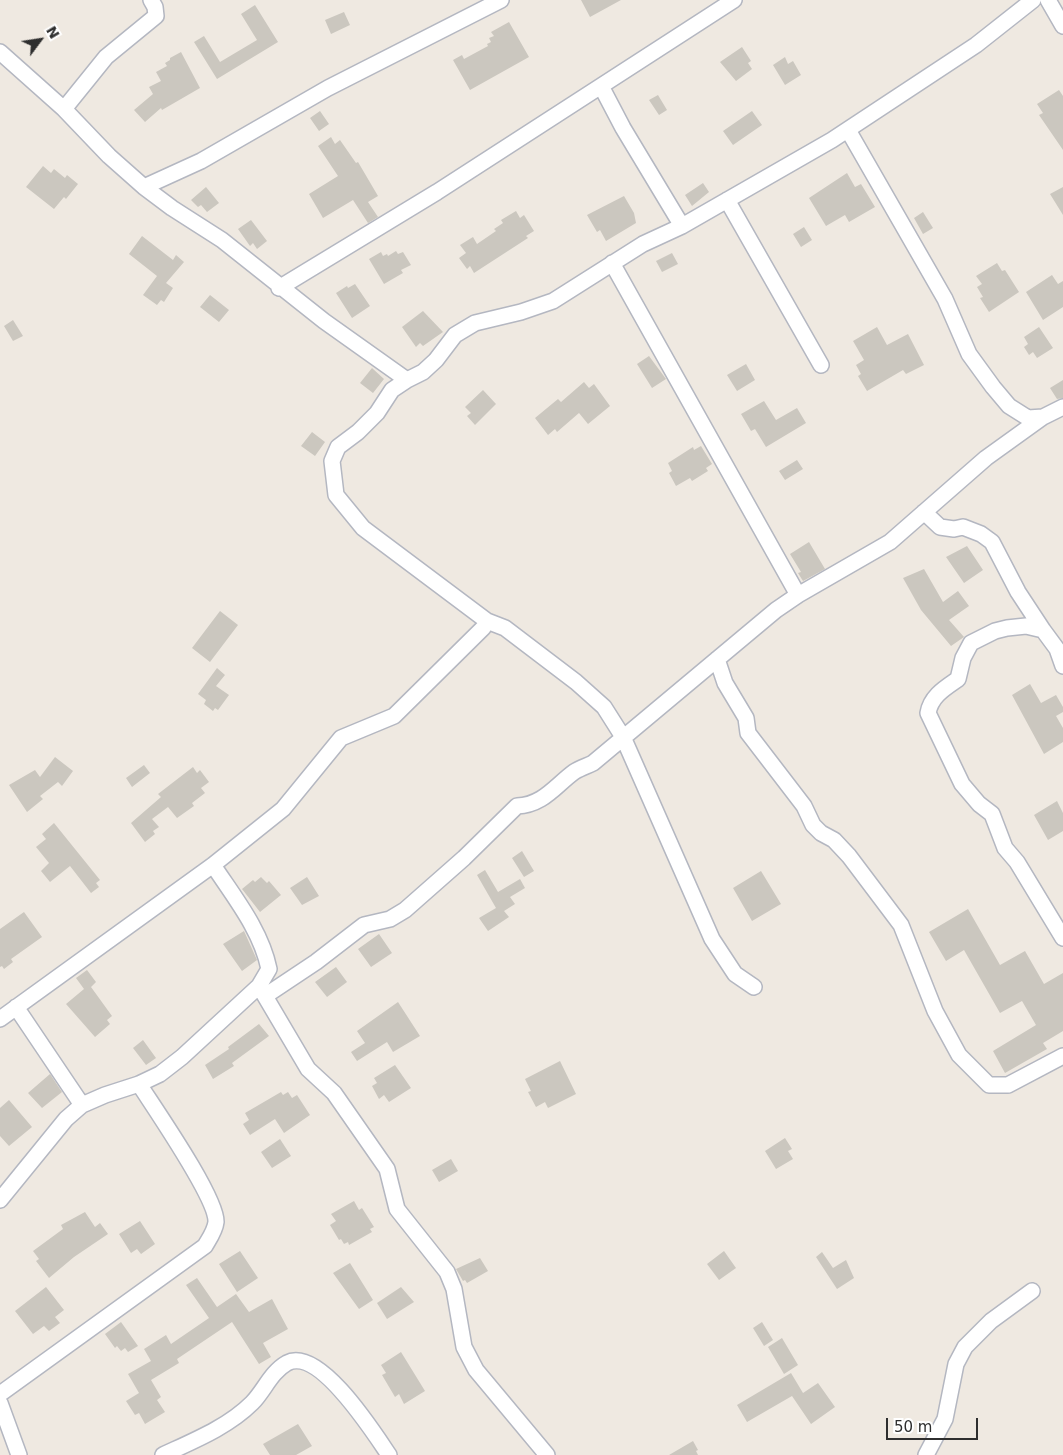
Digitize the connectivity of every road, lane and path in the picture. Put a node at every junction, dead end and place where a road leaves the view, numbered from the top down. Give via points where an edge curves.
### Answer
1 (151, 0) edge
2 (501, 0) edge
3 (734, 0) edge
4 (1032, 0) edge
5 (1048, 0) edge
6 (1063, 26) edge
7 (0, 52) edge
8 (601, 86) junction
9 (64, 109) junction
10 (848, 130) junction
11 (144, 187) junction
12 (727, 200) junction
13 (682, 226) junction
14 (612, 262) junction
15 (279, 288) junction
16 (821, 365) dead end
17 (407, 380) junction
18 (1063, 407) edge
19 (1043, 417) junction
20 (924, 512) junction
21 (798, 595) junction
22 (486, 621) junction
23 (1043, 630) junction
24 (717, 659) junction
25 (1063, 666) edge
26 (623, 737) junction
27 (213, 865) junction
28 (1063, 938) edge
29 (754, 987) dead end
30 (262, 991) junction
31 (16, 1008) junction
32 (0, 1019) edge
33 (1063, 1056) edge
34 (139, 1084) junction
35 (82, 1105) junction
36 (0, 1200) edge
37 (1032, 1291) dead end
38 (0, 1394) edge
39 (0, 1402) edge
40 (19, 1455) edge
41 (163, 1455) edge
42 (389, 1455) edge
43 (547, 1455) edge
44 (926, 1455) edge

1 - 9 street via 156,16 106,57
2 - 11 street via 328,88 201,161
3 - 8 street
4 - 10 street via 976,45
5 - 6 street
7 - 9 street
8 - 13 street
8 - 15 street via 437,192
9 - 11 street
10 - 12 street
10 - 19 street via 936,283 969,354 981,372 1009,406 1028,418
11 - 15 street via 222,240
12 - 13 street
12 - 16 street
13 - 14 street
14 - 17 street via 543,306 475,323 455,335 423,372
14 - 21 street
15 - 17 street
17 - 22 street via 392,390 377,413 338,447 332,461 336,495 363,528
18 - 19 street
19 - 20 street via 986,458
20 - 21 street via 890,542
20 - 23 street via 940,528 963,528 992,542 1018,592
21 - 24 street
22 - 26 street via 505,628 576,682 604,707
22 - 27 street via 483,628 394,716 341,738 283,809
23 - 25 street via 1057,649
23 - 28 street via 1026,626 1007,628 970,643 958,679 940,692 930,704 928,713 962,784 992,814 1005,848 1017,862
24 - 26 street
24 - 33 street via 725,683 746,718 748,733 804,806 813,825 849,856 901,925 936,1011 959,1055 989,1085 1008,1085
26 - 29 street via 712,939 735,974
26 - 30 street via 593,763 576,770 545,798 527,806 517,806 405,910 390,919 364,925 316,962
27 - 30 street via 265,950 269,969
27 - 31 street
30 - 34 street via 160,1074
30 - 43 street via 308,1069 334,1093 387,1169 398,1210 447,1272 454,1289 464,1347 476,1370
31 - 32 street
31 - 35 street
34 - 35 street
34 - 38 street via 207,1194 216,1222 213,1233 205,1246
35 - 36 street via 50,1138
37 - 44 street via 991,1321 965,1346 956,1364 945,1419
39 - 40 street
41 - 42 street via 227,1421 252,1403 288,1363 302,1361 317,1368 338,1387

